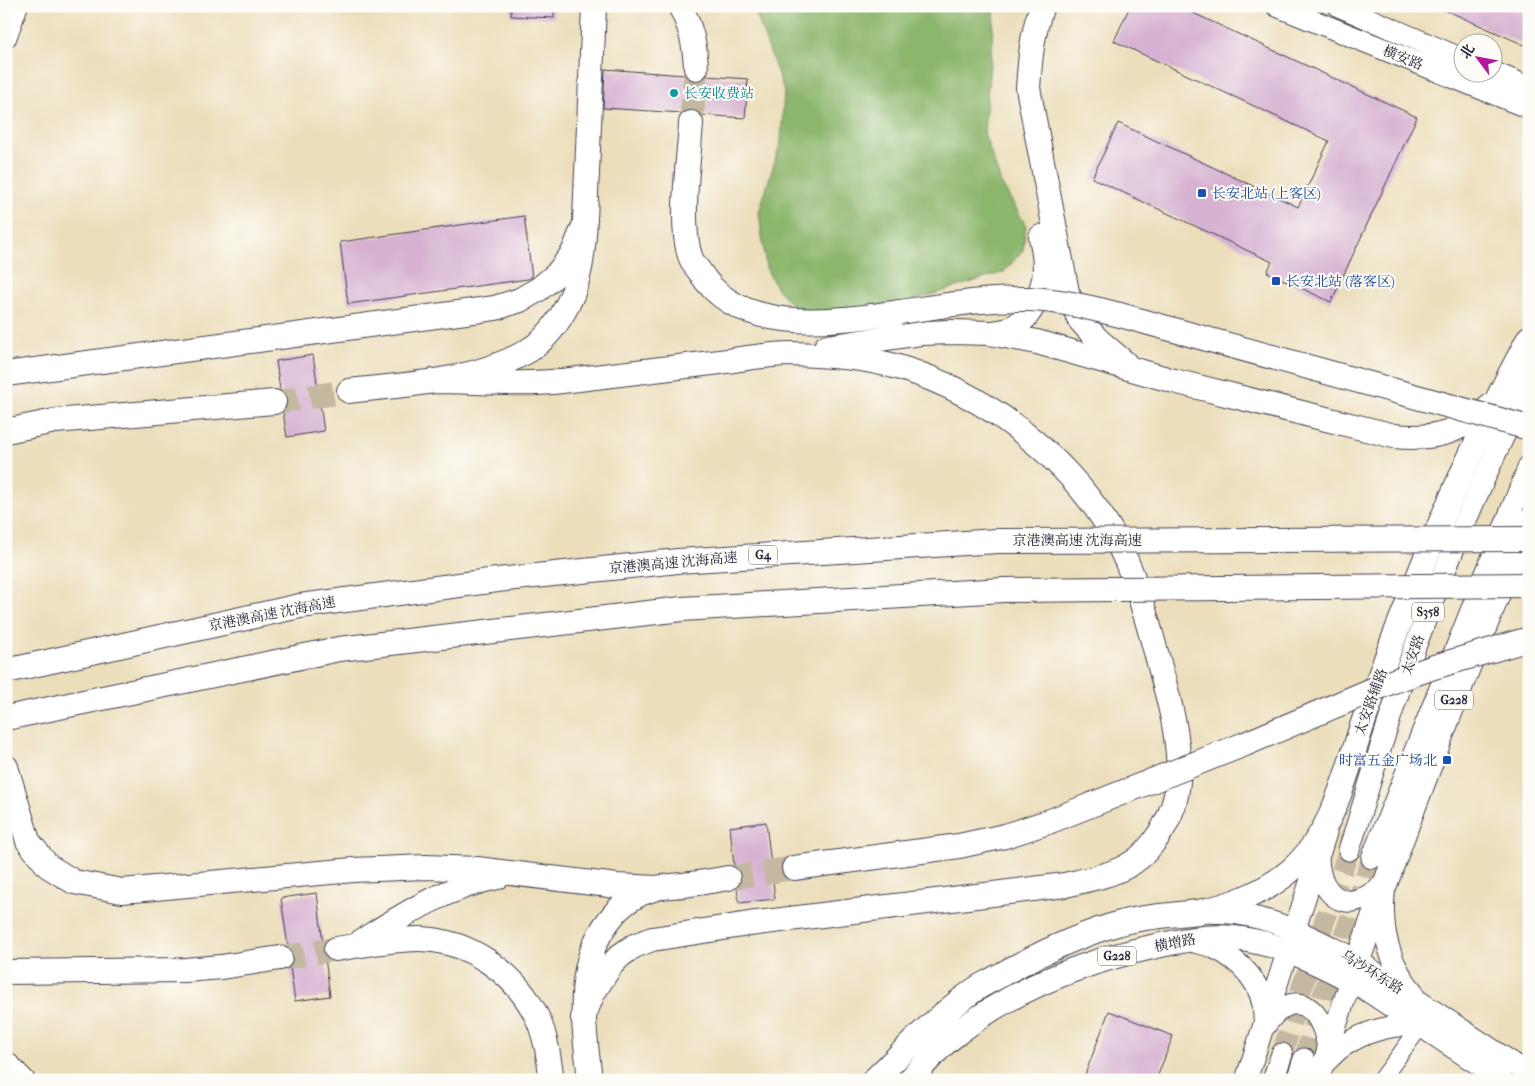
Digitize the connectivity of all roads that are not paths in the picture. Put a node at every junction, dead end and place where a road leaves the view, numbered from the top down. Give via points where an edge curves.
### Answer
1 (17, 6) edge
2 (594, 6) edge
3 (680, 6) edge
4 (1026, 6) edge
5 (1042, 6) edge
6 (1277, 6) edge
7 (1339, 6) edge
8 (6, 37) edge
9 (1452, 55) edge
10 (696, 68) tunnel mouth
11 (1502, 76) edge
12 (1529, 88) edge
13 (1529, 108) edge
14 (691, 123) tunnel mouth
15 (584, 226) junction
16 (990, 333) junction
17 (1529, 333) edge
18 (1529, 338) edge
19 (786, 354) junction
20 (1516, 362) junction
21 (1130, 367) junction
22 (6, 374) edge
23 (432, 381) junction
24 (1529, 383) edge
25 (349, 391) tunnel mouth
26 (274, 402) tunnel mouth
27 (1495, 402) junction
28 (1529, 428) edge
29 (6, 431) edge
30 (1529, 466) edge
31 (1529, 521) edge
32 (1529, 539) edge
33 (1529, 585) edge
34 (1529, 639) edge
35 (6, 671) edge
36 (6, 718) edge
37 (6, 767) edge
38 (1333, 813) junction
39 (1349, 850) tunnel mouth
40 (1318, 857) junction
41 (1372, 858) tunnel mouth
42 (794, 868) tunnel mouth
43 (519, 874) junction
44 (728, 878) tunnel mouth
45 (1386, 882) junction
46 (658, 888) junction
47 (1198, 912) junction
48 (1187, 940) junction
49 (1291, 940) junction
50 (280, 958) tunnel mouth
51 (1355, 970) junction
52 (6, 972) edge
53 (1425, 1005) junction
54 (583, 1018) junction
55 (1421, 1026) junction
56 (1264, 1028) junction
57 (1282, 1054) tunnel mouth
58 (6, 1062) edge
59 (1319, 1063) edge
60 (1529, 1074) edge
61 (24, 1080) edge
62 (552, 1080) edge
63 (590, 1080) edge
64 (874, 1080) edge
65 (910, 1080) edge
66 (1246, 1080) edge
67 (1273, 1080) edge
68 (1297, 1080) edge
69 (1380, 1080) edge
70 (1502, 1080) edge

1 - 8 main road
2 - 15 highway
3 - 10 highway via 690,26
4 - 16 highway via 1015,70 1016,88 1045,274 1033,307 1024,319 1011,329
5 - 21 highway via 1034,27 1028,88 1067,292 1080,320
6 - 13 main road, 横安路
7 - 9 main road, 横安路
11 - 12 main road
14 - 28 highway, bridge via 685,231 690,257 707,284 730,304 758,315 790,320 842,320 994,300 1031,299 1074,305
15 - 22 highway via 573,253 557,274 520,300 495,308
15 - 23 highway via 580,268 573,292 549,333 528,351 504,363
16 - 19 highway via 922,333
16 - 21 highway
17 - 20 main road
18 - 20 highway, 太安路辅路
19 - 23 highway via 558,382
19 - 54 highway via 864,360 900,367 934,380 987,408 1023,432 1074,481 1114,536 1130,567 1146,615 1176,733 1179,784 1174,808 1164,830 1146,852 1128,866 1065,885 652,939 634,946 611,965
20 - 27 highway, 太安路辅路
21 - 27 highway via 1174,381 1403,437 1445,433 1477,417
23 - 25 highway
24 - 39 main road, 太安路 / S358 via 1428,611
26 - 29 highway via 55,421
27 - 38 highway, 太安路辅路 via 1427,552 1365,716
30 - 41 main road
31 - 45 highway, G228 via 1481,633
32 - 35 highway, 京港澳高速 沈海高速 / G4, bridge via 997,541 678,561 497,580 300,606
33 - 36 highway, bridge via 1004,590 682,609 340,649
34 - 42 highway, bridge via 1391,682 1236,747 1005,836 959,846
37 - 43 highway via 28,841 48,866 74,882 122,891 353,870 426,867
38 - 40 main road, 太安路辅路
38 - 47 highway, G228 via 1306,855 1278,880 1227,905
40 - 45 main road via 1318,869 1324,885 1343,900 1362,899
40 - 49 main road, 太安路辅路
43 - 46 highway
43 - 62 highway via 451,890 345,948 420,939 447,943 471,952 500,970 521,990 537,1018 548,1051
44 - 46 highway
45 - 51 highway, G228
45 - 53 main road via 1382,916 1387,942 1395,966
46 - 54 highway via 617,910 600,931 589,956
47 - 49 main road via 1241,914
47 - 64 highway, 横增路 / G228 via 1160,915 1123,923 1075,939 1022,963 971,992 934,1022
48 - 49 highway, 横增路 / G228 via 1205,937 1260,942
48 - 56 main road via 1212,946 1233,958 1248,972 1259,990 1264,1007
48 - 65 highway, 横增路 / G228 via 1126,953 1036,986 986,1014 949,1040
49 - 51 highway, 横增路 / G228
49 - 56 main road, 太安路辅路
50 - 52 highway via 185,970
51 - 53 main road, 乌沙环东路
51 - 55 main road, 乌沙环东路
51 - 59 main road
53 - 60 main road, 乌沙环东路
54 - 63 highway
55 - 59 main road via 1385,1028 1365,1035
55 - 69 street
55 - 70 main road, 乌沙环东路
56 - 59 main road via 1279,1009 1288,1005 1298,1004 1313,1011 1326,1034
56 - 66 main road, 太安路辅路
57 - 67 main road
58 - 61 main road
59 - 68 main road

